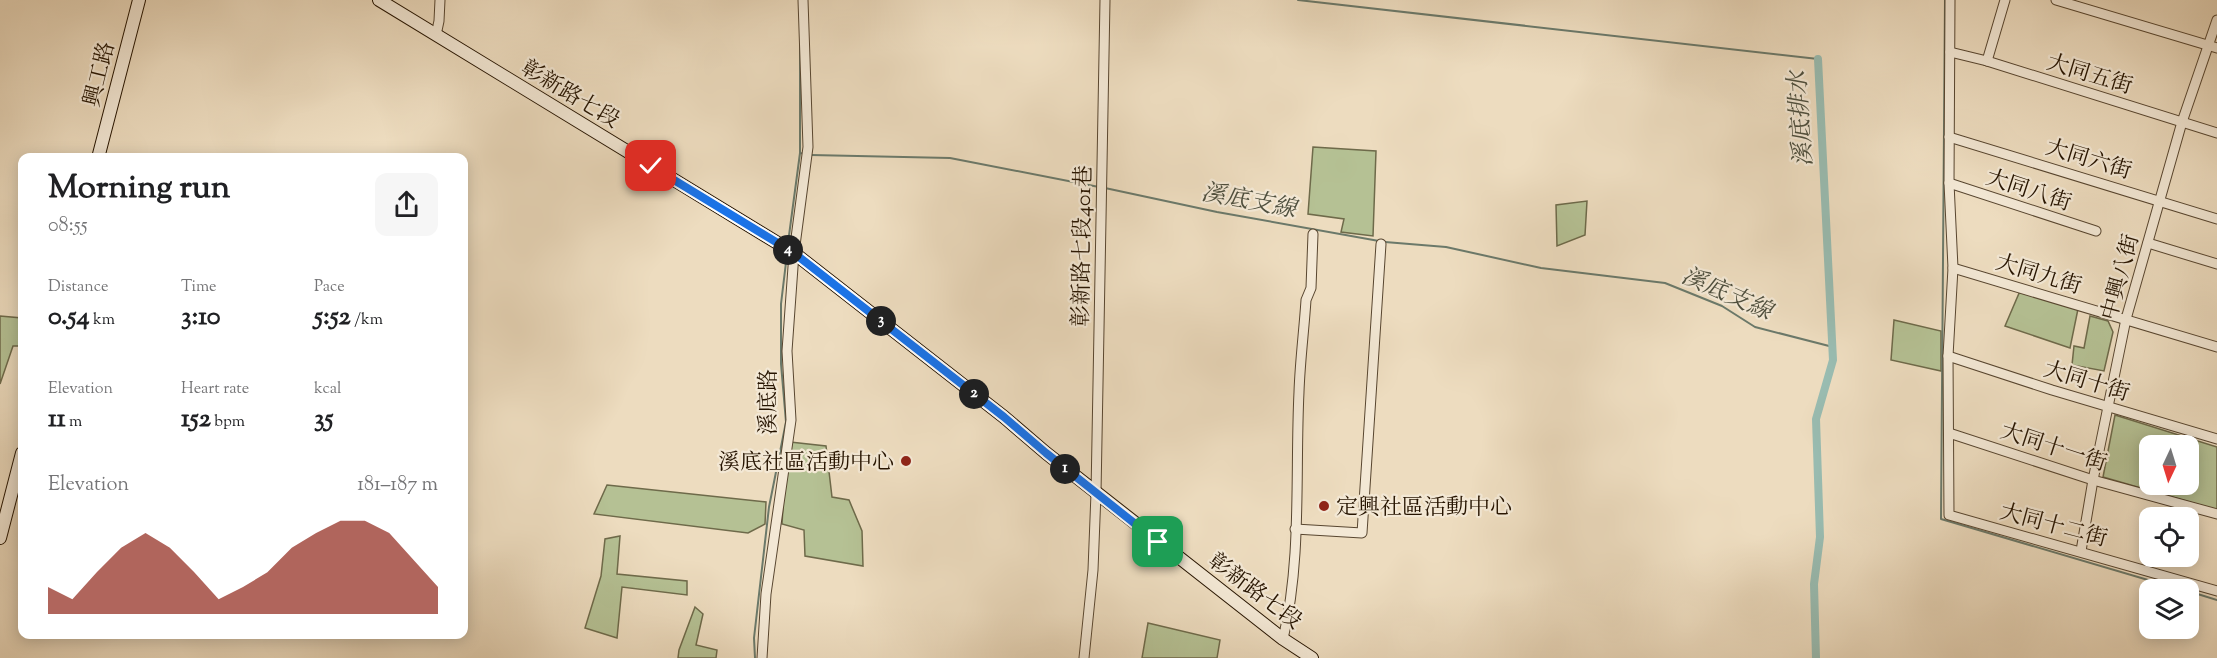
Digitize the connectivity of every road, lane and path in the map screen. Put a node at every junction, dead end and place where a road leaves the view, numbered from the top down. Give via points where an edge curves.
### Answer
1 (139, 0) edge
2 (380, 0) edge
3 (440, 0) edge
4 (803, 0) edge
5 (1105, 0) edge
6 (1950, 0) edge
7 (2005, 0) edge
8 (2056, 0) edge
9 (2217, 20) edge
10 (436, 34) junction
11 (2212, 47) edge
12 (1950, 51) junction
13 (1987, 61) junction
14 (2182, 122) junction
15 (2217, 133) edge
16 (1949, 137) junction
17 (99, 153) edge
18 (1949, 183) junction
19 (2160, 201) junction
20 (2217, 219) edge
21 (2096, 231) dead end
22 (1313, 234) dead end
23 (2148, 243) junction
24 (1381, 244) dead end
25 (794, 253) junction
26 (2217, 264) edge
27 (1953, 268) junction
28 (2126, 319) junction
29 (2217, 347) edge
30 (1948, 356) junction
31 (2109, 406) junction
32 (1949, 433) junction
33 (2217, 439) edge
34 (18, 468) edge
35 (2093, 480) junction
36 (1096, 493) junction
37 (2217, 514) edge
38 (1295, 529) junction
39 (0, 538) edge
40 (2081, 551) junction
41 (2217, 591) edge
42 (1283, 639) junction
43 (762, 658) edge
44 (1084, 658) edge
45 (1312, 658) edge

1 - 17 street, 興工路
2 - 10 street, 彰新路七段
3 - 10 street
4 - 25 street, 溪底路 via 808,147
5 - 36 street, 彰新路七段401巷
6 - 12 street
7 - 13 street
8 - 11 street
9 - 11 street, 中興八街
10 - 25 street, 彰新路七段
11 - 14 street, 中興八街
12 - 13 street, 大同五街
12 - 16 street
13 - 14 street, 大同五街
14 - 15 street, 大同五街
14 - 19 street, 中興八街
16 - 18 street
16 - 19 street, 大同六街
18 - 21 street, 大同八街
18 - 27 street
19 - 20 street, 大同六街
19 - 23 street, 中興八街
22 - 38 street via 1299,391
23 - 26 street
23 - 28 street, 中興八街
24 - 38 street via 1362,533
25 - 36 street, 彰新路七段
25 - 43 street, 溪底路 via 787,351 790,420 766,594
27 - 28 street, 大同九街
27 - 30 street
28 - 29 street, 大同九街
28 - 31 street, 中興八街
30 - 31 street, 大同十街
30 - 32 street
31 - 33 street, 大同十街
31 - 35 street, 中興八街
32 - 35 street, 大同十一街
32 - 40 street, 大同十二街 via 1949,515
34 - 39 street
35 - 37 street, 大同十一街
35 - 40 street, 中興八街
36 - 42 street, 彰新路七段
36 - 44 street, 彰新路七段401巷
38 - 42 street
40 - 41 street, 大同十二街
42 - 45 street, 彰新路七段

